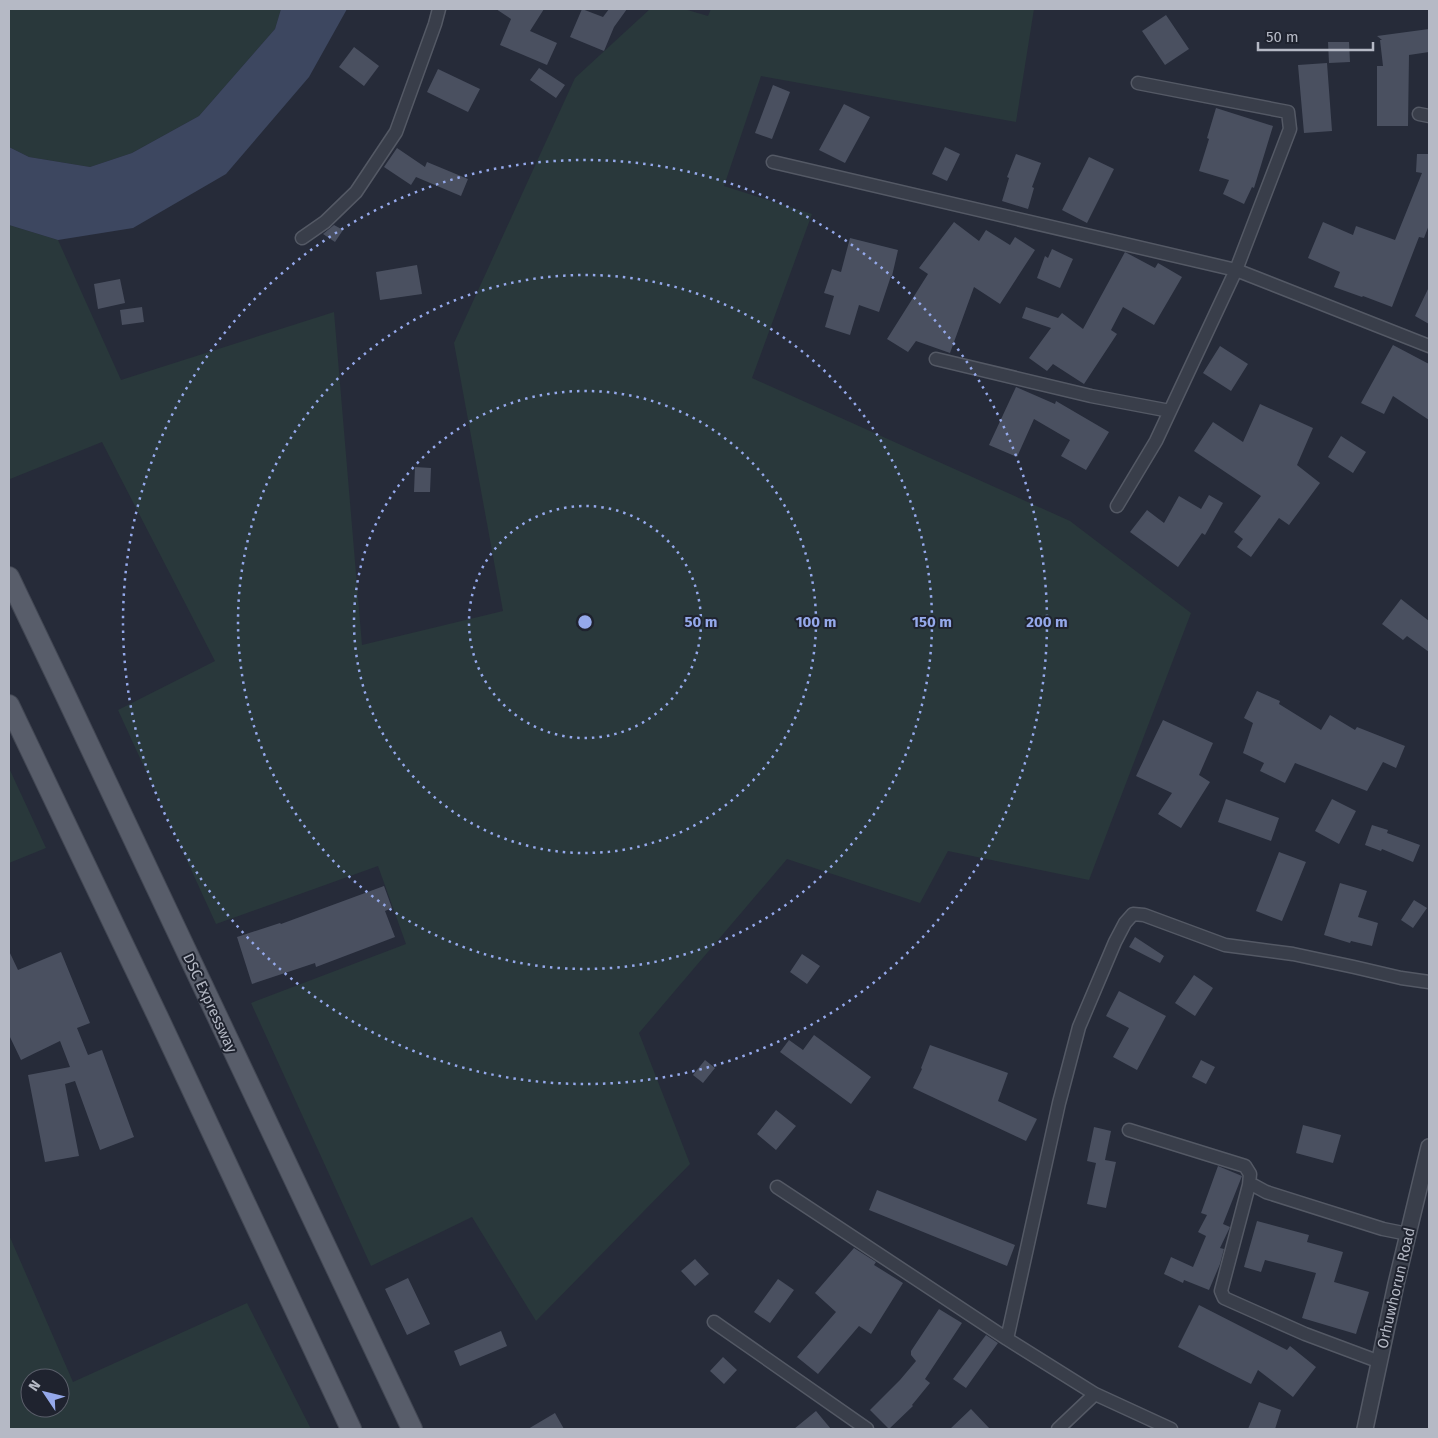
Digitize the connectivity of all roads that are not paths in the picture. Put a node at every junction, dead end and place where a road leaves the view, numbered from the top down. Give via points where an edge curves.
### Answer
1 (439, 9) edge
2 (1138, 83) dead end
3 (773, 162) dead end
4 (302, 238) dead end
5 (1236, 270) junction
6 (1429, 346) edge
7 (936, 359) dead end
8 (1170, 411) junction
9 (1117, 506) dead end
10 (9, 577) edge
11 (9, 705) edge
12 (1429, 982) edge
13 (1129, 1130) dead end
14 (1429, 1147) edge
15 (1250, 1185) junction
16 (777, 1187) dead end
17 (1408, 1234) junction
18 (714, 1322) dead end
19 (1007, 1339) junction
20 (1380, 1362) junction
21 (1095, 1394) junction
22 (351, 1429) edge
23 (412, 1429) edge
24 (868, 1429) edge
25 (1058, 1429) edge
26 (1171, 1429) edge
27 (1365, 1429) edge

1 - 4 street via 396,132 356,192 325,222
2 - 5 street via 1288,112 1290,129
3 - 5 street
5 - 6 street
5 - 8 street
7 - 8 street
8 - 9 street
10 - 23 main road, DSC Expressway
11 - 22 main road
12 - 19 street via 1293,954 1225,945 1144,915 1133,914 1115,942 1078,1027
13 - 15 street via 1245,1166 1250,1174
14 - 17 street, Orhuwhorun Road
15 - 17 street via 1383,1229
15 - 20 street via 1221,1291 1224,1298 1305,1334
16 - 19 street
17 - 20 street, Orhuwhorun Road
18 - 24 street
19 - 21 street
20 - 27 street, Orhuwhorun Road
21 - 25 street
21 - 26 street

